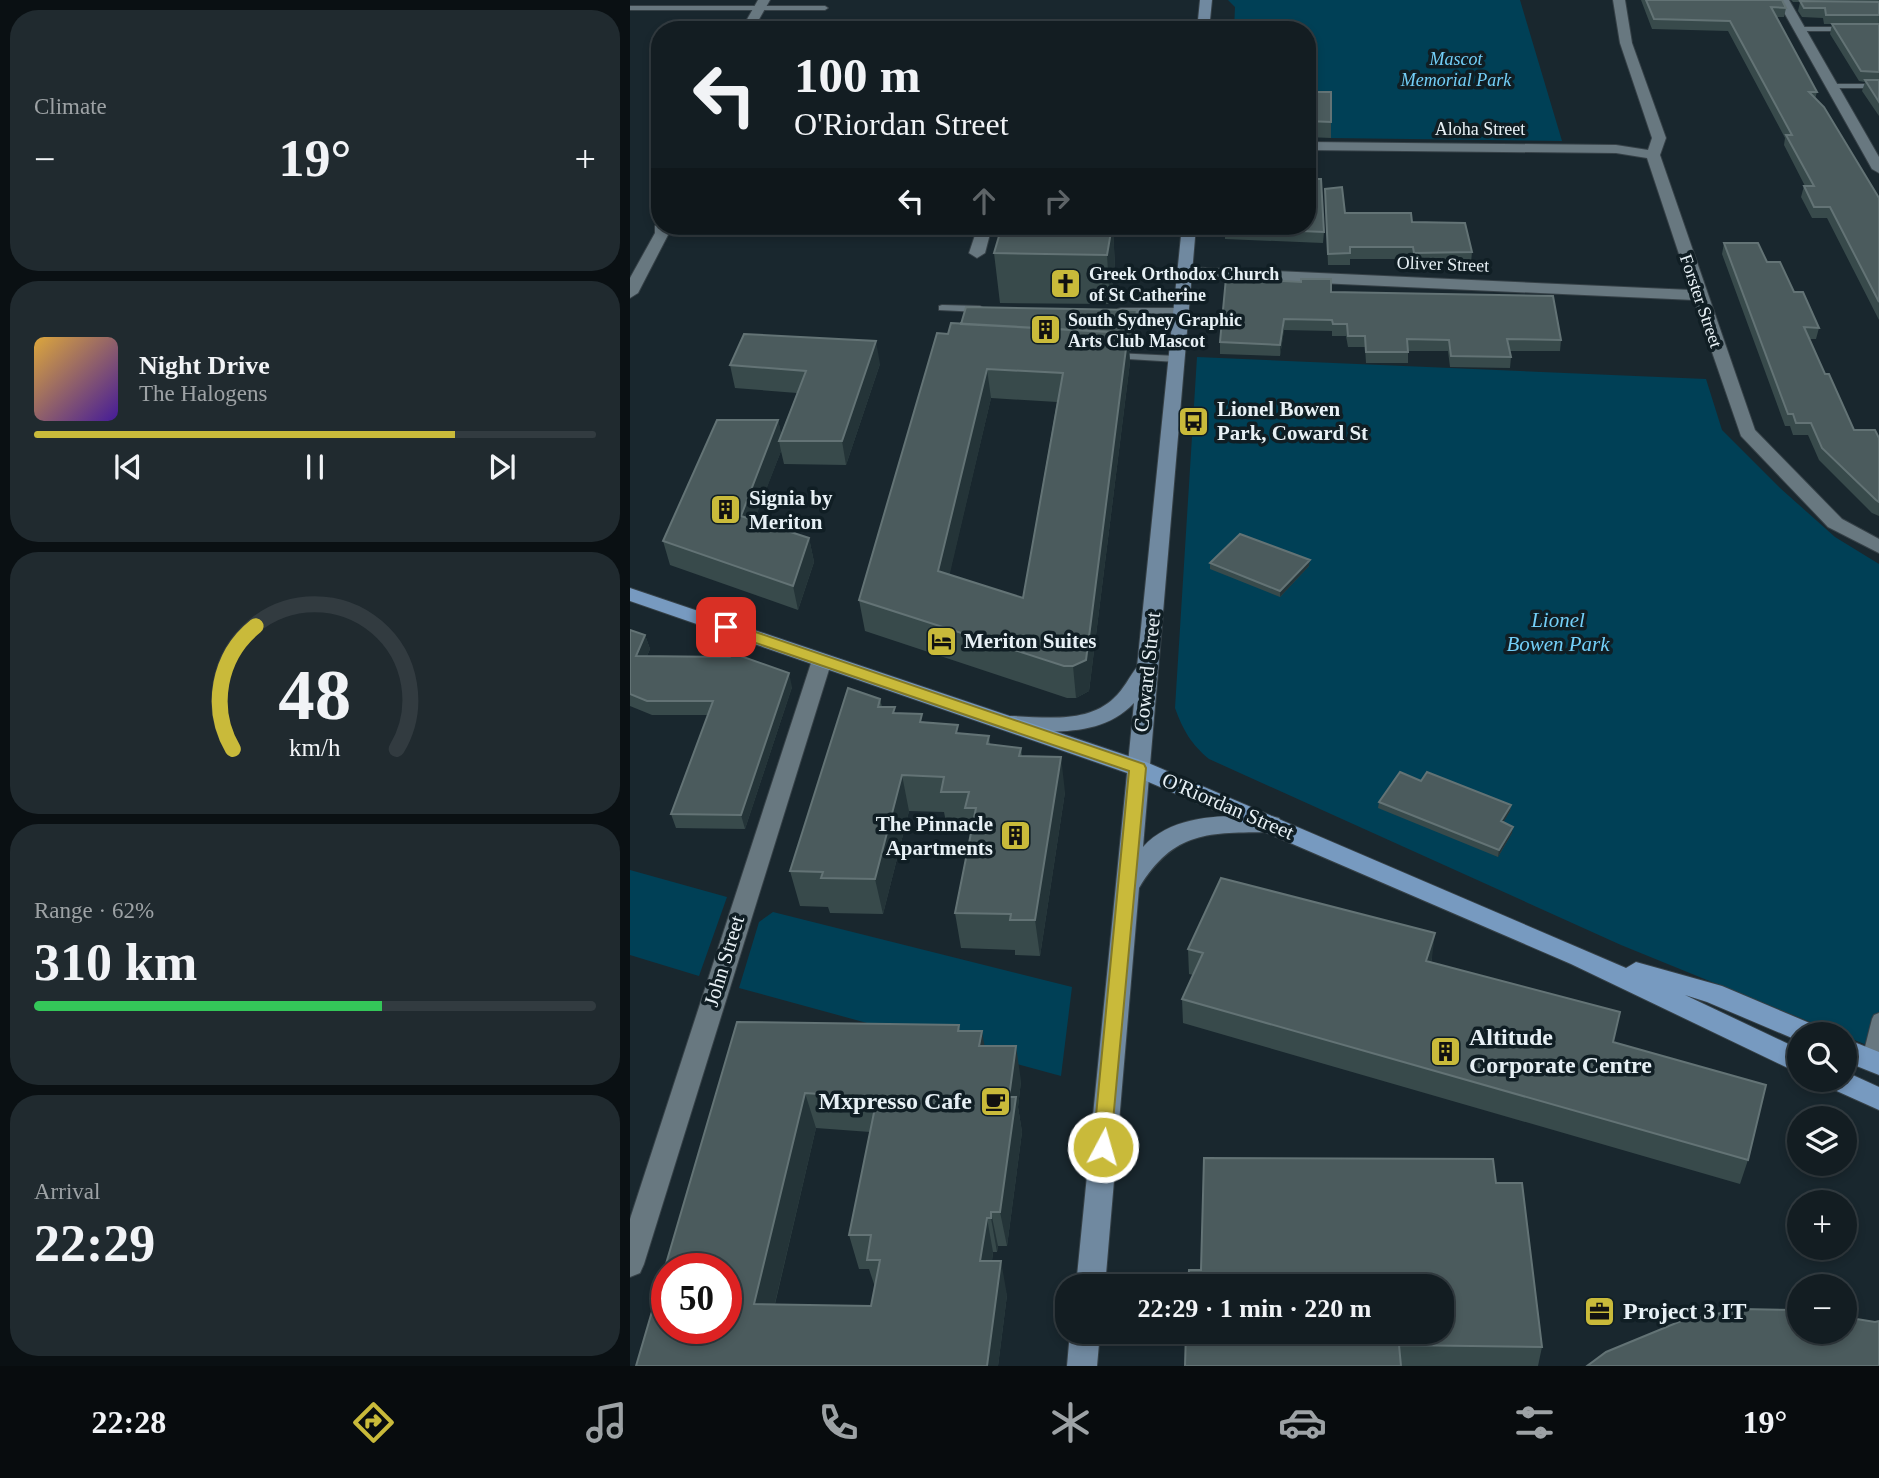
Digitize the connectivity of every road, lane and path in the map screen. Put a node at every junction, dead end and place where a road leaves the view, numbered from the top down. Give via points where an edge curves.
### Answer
1 (1206, 0) edge
2 (1619, 0) edge
3 (762, 4) edge
4 (1789, 5) edge
5 (630, 8) edge
6 (825, 8) dead end
7 (752, 21) edge
8 (1204, 21) edge
9 (1799, 29) junction
10 (1879, 29) edge
11 (1832, 86) junction
12 (1879, 86) edge
13 (1316, 146) edge
14 (1653, 155) junction
15 (1879, 169) edge
16 (661, 235) edge
17 (982, 235) edge
18 (1188, 235) edge
19 (977, 253) dead end
20 (1185, 271) junction
21 (630, 293) edge
22 (1699, 295) junction
23 (942, 308) dead end
24 (995, 309) edge
25 (1115, 310) edge
26 (1182, 311) junction
27 (1108, 355) edge
28 (1177, 359) junction
29 (1879, 547) edge
30 (630, 594) edge
31 (822, 660) junction
32 (1147, 666) junction
33 (1011, 723) junction
34 (1138, 768) junction
35 (1271, 824) junction
36 (1125, 892) junction
37 (1580, 957) junction
38 (1879, 1019) edge
39 (1787, 1024) edge
40 (1857, 1054) edge
41 (1787, 1055) edge
42 (1874, 1061) edge
43 (1857, 1089) edge
44 (1879, 1099) edge
45 (630, 1264) edge
46 (1091, 1274) edge
47 (1085, 1344) edge
48 (1082, 1366) edge

1 - 8 street
2 - 14 street, Forster Street via 1626,43 1659,138
3 - 5 lane
3 - 6 lane
3 - 7 street
4 - 9 street
9 - 10 lane
9 - 11 street
11 - 12 lane
11 - 15 street
13 - 14 street, Aloha Street via 1616,149
14 - 22 street, Forster Street
16 - 21 street
17 - 19 street
18 - 20 street, Coward Street
20 - 22 street, Oliver Street
20 - 26 street, Coward Street
22 - 29 street, Forster Street via 1747,432 1835,523
23 - 24 lane
25 - 26 lane
26 - 28 street, Coward Street
27 - 28 lane
28 - 32 street, Coward Street
30 - 31 main road, O'Riordan Street
31 - 33 main road, O'Riordan Street
31 - 45 street, John Street
32 - 33 street via 1127,700 1102,718
32 - 34 street, Coward Street
33 - 34 main road, O'Riordan Street
34 - 35 main road, O'Riordan Street
34 - 36 street, Coward Street
35 - 36 street via 1215,825 1173,836 1150,850
35 - 37 main road, O'Riordan Street
36 - 46 street, Coward Street
37 - 39 main road, O'Riordan Street via 1713,993
37 - 41 main road, O'Riordan Street
38 - 42 lane
40 - 42 main road
43 - 44 main road
47 - 48 street

